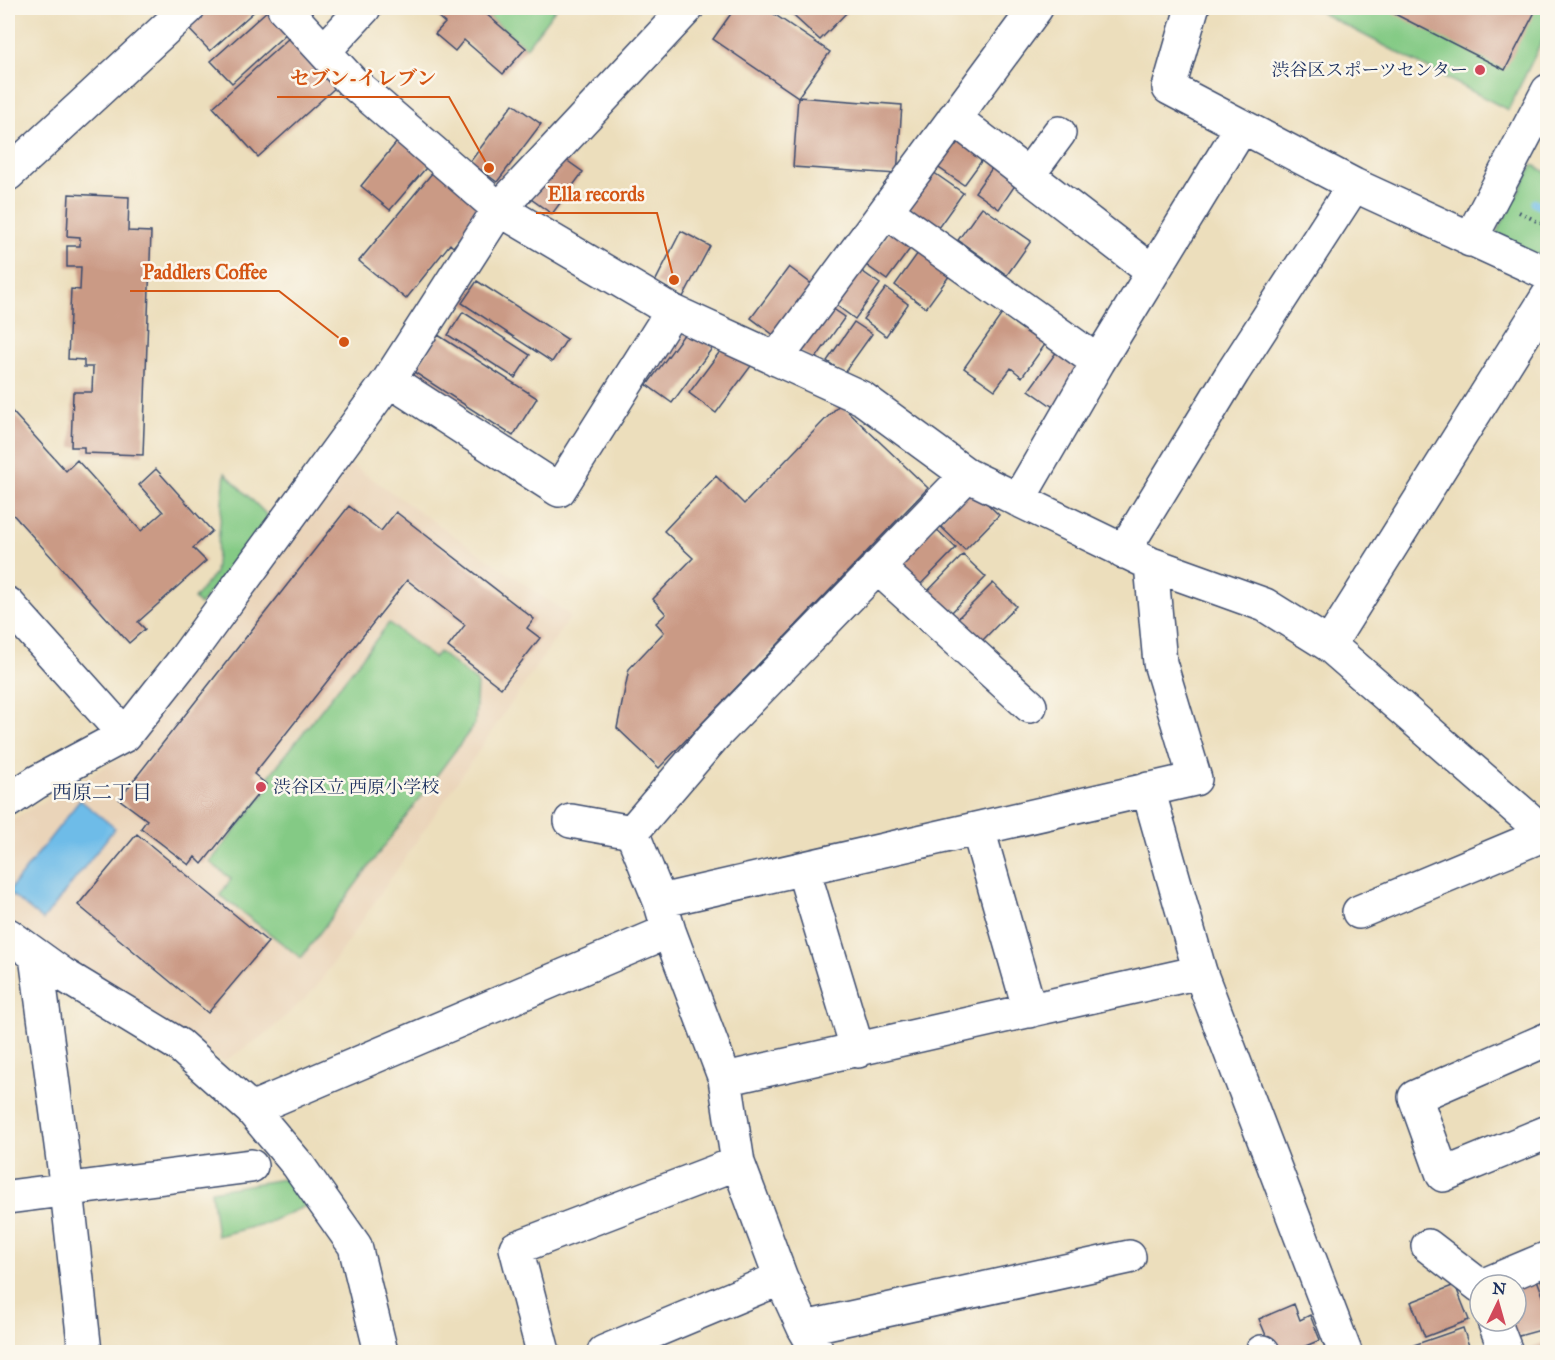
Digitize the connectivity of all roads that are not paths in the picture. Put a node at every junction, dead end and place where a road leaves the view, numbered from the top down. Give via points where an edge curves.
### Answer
1 (188, 8) edge
2 (284, 8) edge
3 (364, 8) edge
4 (687, 8) edge
5 (1036, 8) edge
6 (1192, 8) edge
7 (324, 51) junction
8 (1548, 91) edge
9 (954, 118) junction
10 (1241, 128) junction
11 (1059, 133) dead end
12 (8, 174) edge
13 (1028, 175) junction
14 (1354, 185) junction
15 (500, 209) junction
16 (886, 211) junction
17 (1470, 240) junction
18 (1153, 272) junction
19 (1548, 274) edge
20 (1548, 296) edge
21 (672, 311) junction
22 (776, 359) junction
23 (1098, 362) junction
24 (389, 380) junction
25 (967, 475) junction
26 (1018, 500) junction
27 (1137, 558) junction
28 (877, 567) junction
29 (8, 604) edge
30 (1329, 645) junction
31 (1030, 706) dead end
32 (125, 735) junction
33 (1148, 789) junction
34 (8, 801) edge
35 (571, 821) dead end
36 (978, 828) junction
37 (632, 832) junction
38 (1546, 835) edge
39 (803, 869) junction
40 (1359, 912) dead end
41 (664, 916) junction
42 (19, 948) edge
43 (1200, 972) junction
44 (1030, 1011) junction
45 (1548, 1039) edge
46 (858, 1051) junction
47 (725, 1080) junction
48 (251, 1109) junction
49 (1548, 1132) edge
50 (738, 1163) junction
51 (251, 1166) dead end
52 (67, 1190) junction
53 (8, 1197) edge
54 (1428, 1246) dead end
55 (1129, 1257) dead end
56 (1548, 1258) edge
57 (1511, 1273) edge
58 (1468, 1275) edge
59 (781, 1278) junction
60 (1498, 1333) edge
61 (811, 1340) edge
62 (85, 1353) edge
63 (381, 1353) edge
64 (543, 1353) edge
65 (604, 1353) edge
66 (1345, 1353) edge
67 (1506, 1353) edge

1 - 12 street
2 - 7 street
3 - 7 street
4 - 15 street
5 - 9 street
6 - 10 street via 1168,88
7 - 15 street via 351,81
8 - 17 street
9 - 13 street
9 - 16 street
10 - 14 street
10 - 18 street
11 - 13 street
13 - 18 street
14 - 17 street
14 - 27 street via 1233,372
15 - 21 street
15 - 24 street
16 - 22 street
16 - 23 street
17 - 19 street
18 - 23 street
20 - 30 street
21 - 22 street
21 - 24 street via 559,490
22 - 25 street via 862,398
23 - 26 street
24 - 32 street
25 - 26 street
25 - 28 street
26 - 27 street
27 - 30 street via 1265,605
27 - 33 street via 1160,663 1195,779
28 - 31 street
28 - 37 street via 714,736
29 - 32 street
30 - 38 street
32 - 34 street
33 - 36 street
33 - 43 street
35 - 37 street
36 - 39 street
36 - 44 street
37 - 41 street
38 - 40 street
39 - 41 street
39 - 46 street
41 - 47 street
41 - 48 street
42 - 48 street via 179,1045
42 - 52 street
43 - 44 street
43 - 66 street
44 - 46 street
45 - 49 street via 1415,1097 1443,1174
46 - 47 street
47 - 50 street
48 - 63 street via 298,1165 355,1246
50 - 59 street
50 - 64 street via 516,1248
51 - 52 street
52 - 53 street
52 - 62 street
54 - 58 street
55 - 61 street
56 - 57 street
59 - 61 street
59 - 65 street
60 - 67 street

